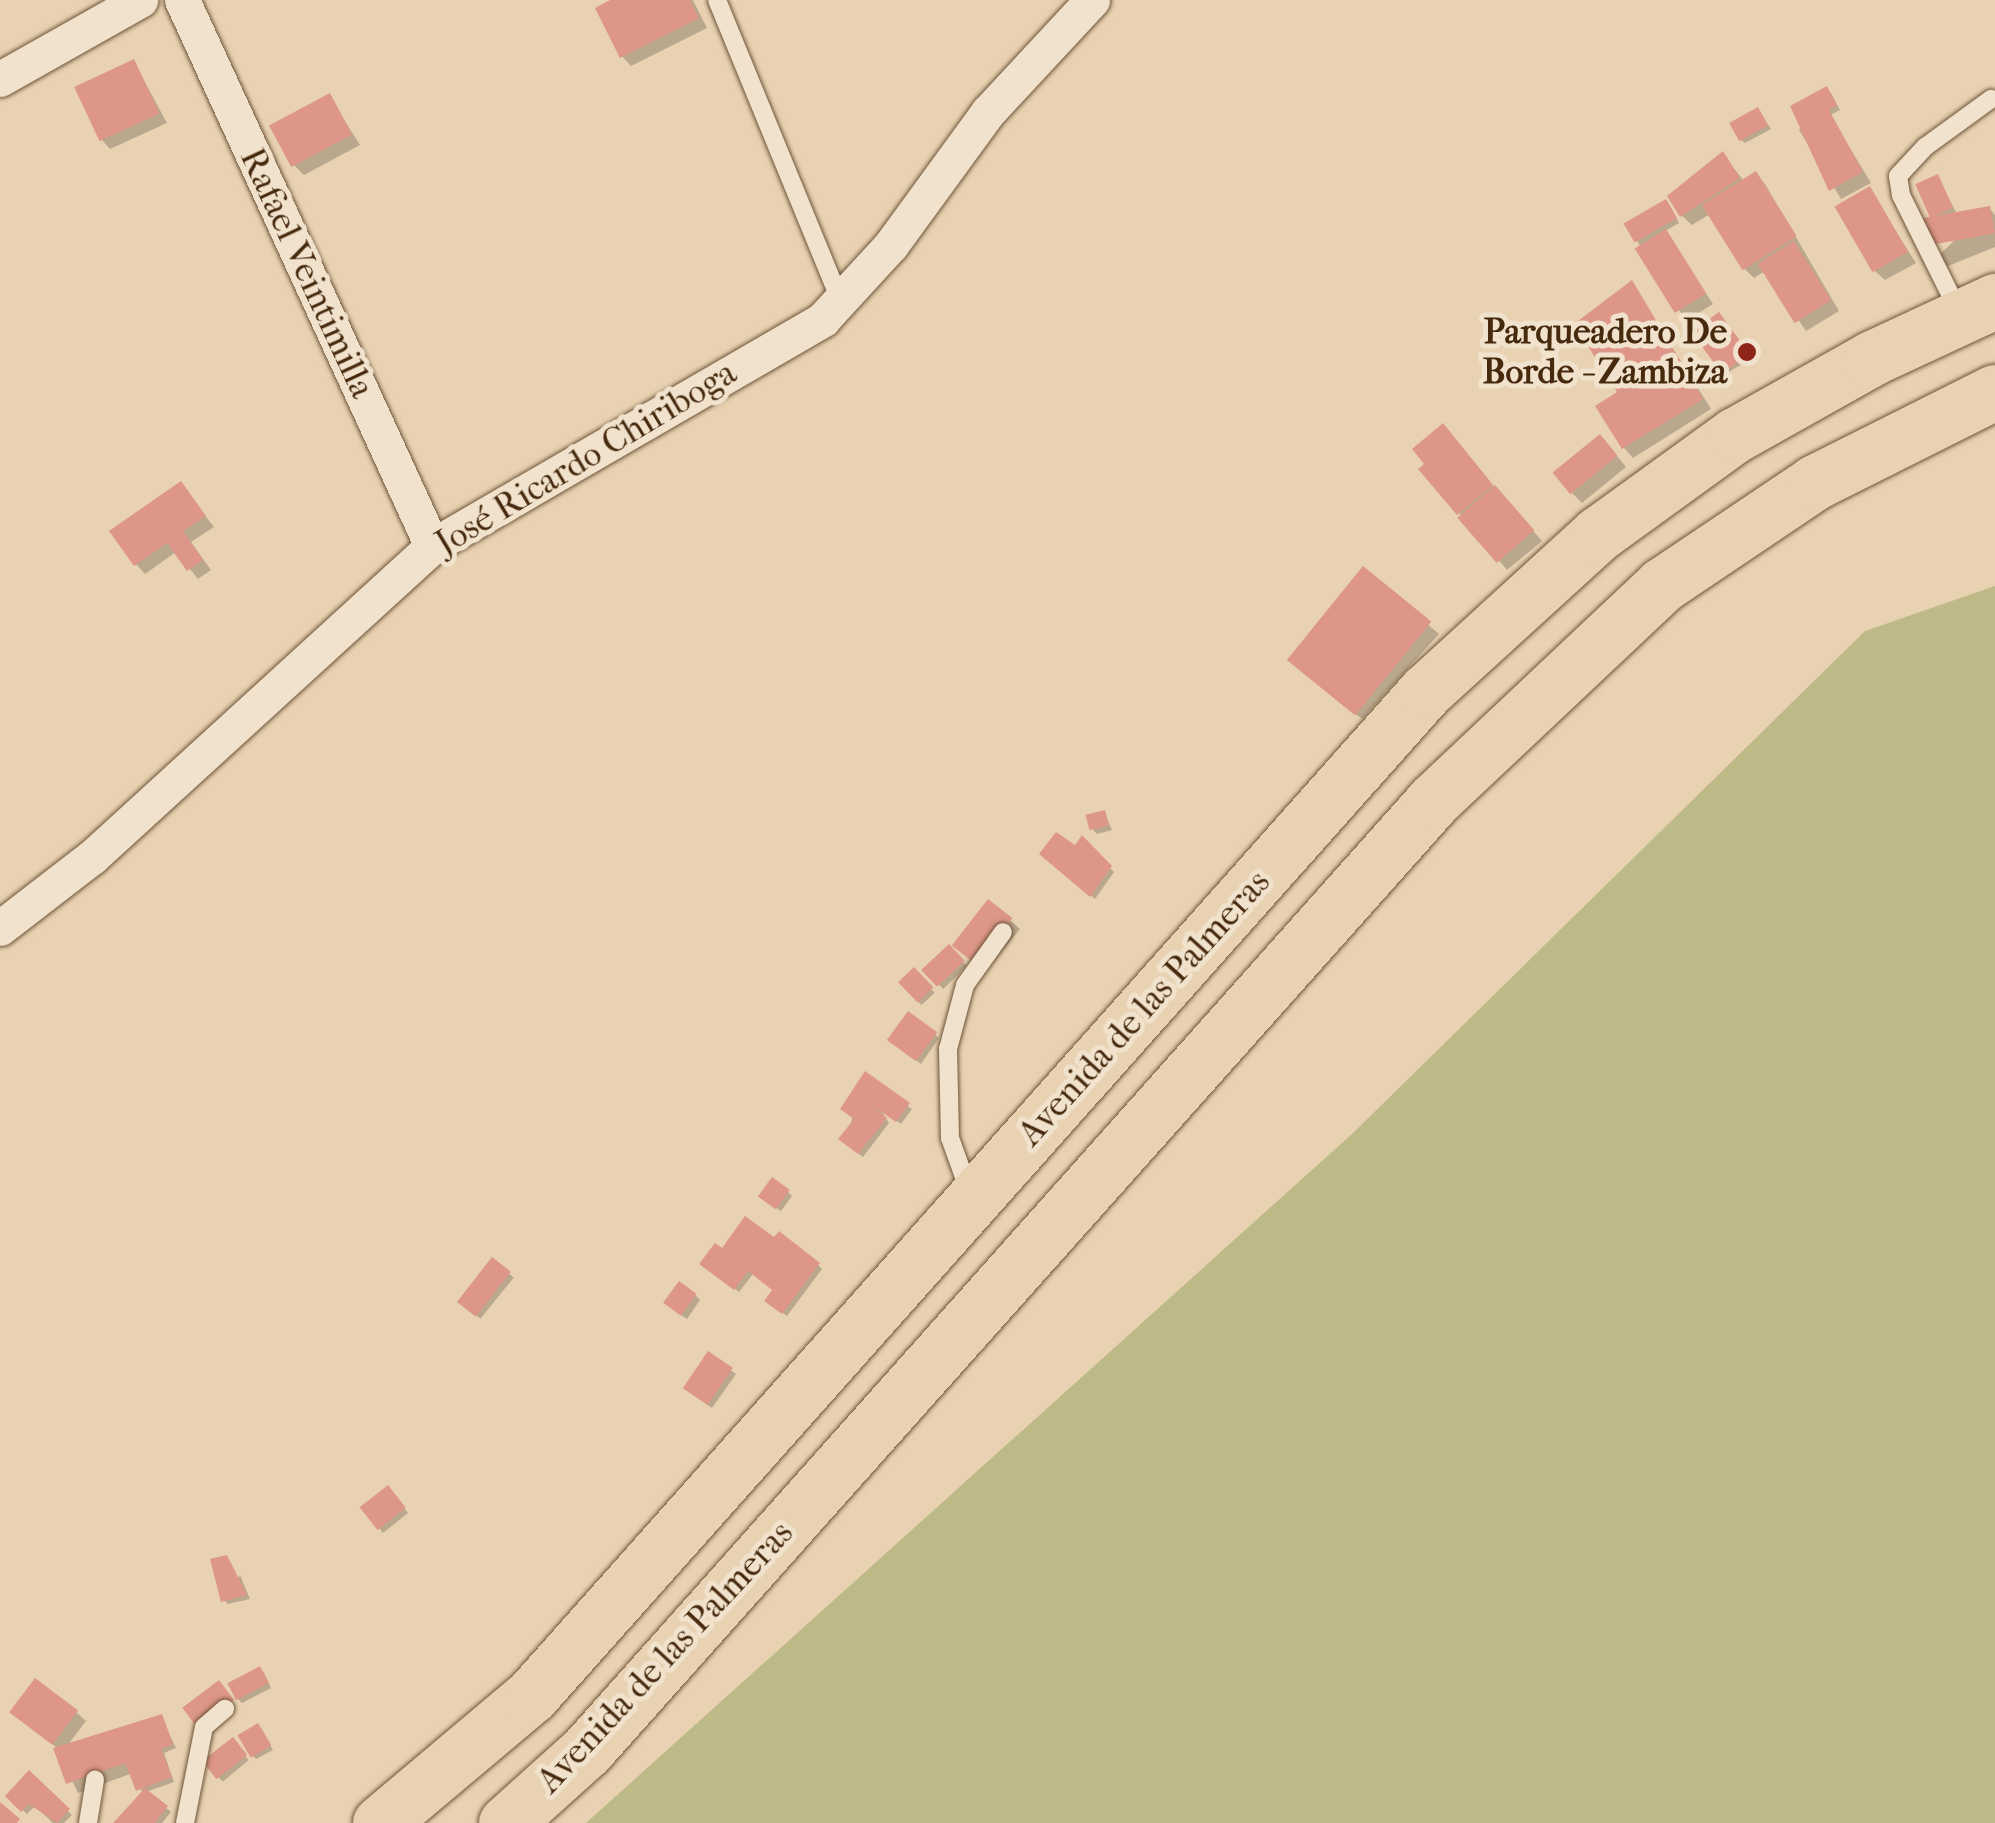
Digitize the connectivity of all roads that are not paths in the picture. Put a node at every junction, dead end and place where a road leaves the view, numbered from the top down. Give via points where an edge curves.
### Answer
1 (140, 0) edge
2 (182, 0) edge
3 (717, 0) edge
4 (1092, 0) edge
5 (0, 79) edge
6 (1990, 99) dead end
7 (840, 300) junction
8 (1978, 309) edge
9 (1995, 392) edge
10 (432, 546) junction
11 (0, 928) edge
12 (1002, 932) dead end
13 (972, 1201) junction
14 (225, 1708) dead end
15 (95, 1780) dead end
16 (88, 1823) edge
17 (185, 1823) edge
18 (380, 1823) edge
19 (506, 1823) edge

1 - 5 street
2 - 10 street, Rafael Veintimilla
3 - 7 lane
4 - 7 street, José Ricardo Chiriboga via 988,112 891,245
6 - 8 lane via 1925,146 1898,176 1901,195
7 - 10 street, José Ricardo Chiriboga via 823,319
8 - 13 main road, Avenida de las Palmeras via 1734,435 1598,534 1426,691
9 - 19 main road, Avenida de las Palmeras via 1814,482 1662,585 1433,801 587,1750
10 - 11 street, José Ricardo Chiriboga via 92,857
12 - 13 lane via 965,984 948,1049 950,1138
13 - 18 main road, Avenida de las Palmeras via 532,1695
14 - 17 lane via 204,1727
15 - 16 lane

